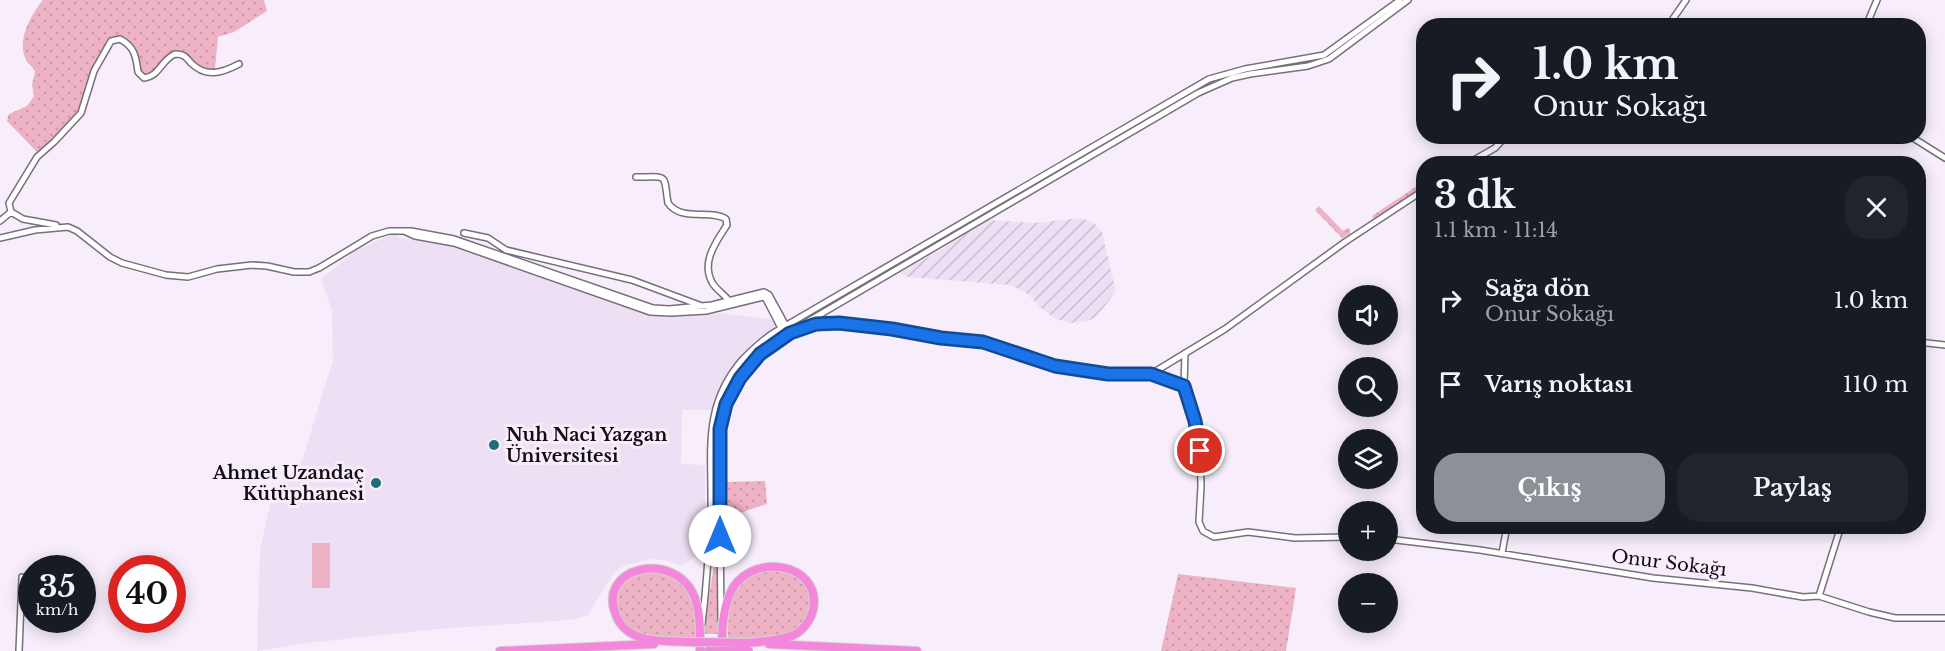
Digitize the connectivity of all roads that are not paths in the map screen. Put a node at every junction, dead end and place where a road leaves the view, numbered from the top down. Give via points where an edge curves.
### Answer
1 (1400, 0) edge
2 (1408, 0) edge
3 (1686, 0) edge
4 (1877, 0) edge
5 (1674, 18) edge
6 (1869, 18) edge
7 (239, 64) dead end
8 (1499, 144) edge
9 (1923, 144) edge
10 (1481, 156) edge
11 (1945, 158) edge
12 (636, 177) dead end
13 (1416, 195) edge
14 (11, 212) junction
15 (0, 221) edge
16 (64, 226) junction
17 (404, 231) junction
18 (464, 233) dead end
19 (0, 238) edge
20 (730, 302) junction
21 (704, 306) junction
22 (783, 327) junction
23 (790, 333) junction
24 (1926, 343) edge
25 (1945, 345) edge
26 (1185, 353) junction
27 (1151, 374) junction
28 (1184, 386) junction
29 (1506, 534) edge
30 (1838, 534) edge
31 (1338, 537) edge
32 (1398, 540) edge
33 (1502, 553) junction
34 (1819, 596) junction
35 (1945, 618) edge
36 (722, 632) junction
37 (20, 633) edge
38 (700, 634) junction
39 (689, 642) junction
40 (749, 647) edge
41 (19, 651) edge
42 (500, 651) edge
43 (700, 651) edge
44 (708, 651) edge
45 (722, 651) edge
46 (755, 651) edge
47 (917, 651) edge

1 - 22 street via 1324,55 1245,69 1209,80
2 - 23 street via 1329,59 1232,78 1198,93
3 - 5 street
4 - 6 street
7 - 14 street via 210,73 175,54 155,74 144,78 138,72 132,48 122,40 112,40 97,65 81,113 35,160 9,203
8 - 10 street
9 - 11 street
12 - 20 street via 664,179 668,203 675,210 726,219 727,225 708,265 712,282
13 - 26 street
14 - 15 street
14 - 16 street via 23,219
16 - 17 street via 122,263 182,277 252,265 309,272 372,236
16 - 19 street
17 - 21 street via 454,239 648,306
17 - 22 street via 454,243 650,312 705,311 763,297
18 - 21 street via 488,238 506,250 645,284
20 - 21 street
20 - 22 street via 766,292
22 - 23 street
22 - 38 street via 741,362 722,390 714,411 708,582
23 - 27 street via 827,322 892,329 990,343 1069,369
23 - 36 street via 748,367 732,390 723,413
24 - 25 street
26 - 27 street
26 - 28 street
27 - 28 street
28 - 31 street via 1199,441 1199,522 1204,533 1215,537 1248,532 1295,538
29 - 33 street
30 - 34 street
32 - 33 street, Onur Sokağı
33 - 34 street, Onur Sokağı via 1653,578
34 - 35 street, Onur Sokağı via 1895,618
36 - 40 highway via 729,595 746,574 773,566 796,573 808,583 814,598 808,622 795,634
36 - 45 highway
37 - 41 street
38 - 39 highway via 694,596 674,573 645,568 620,581 613,608 621,625 641,638
38 - 43 highway
39 - 40 highway, bridge
39 - 42 highway
40 - 44 highway, bridge
40 - 46 highway
40 - 47 highway

